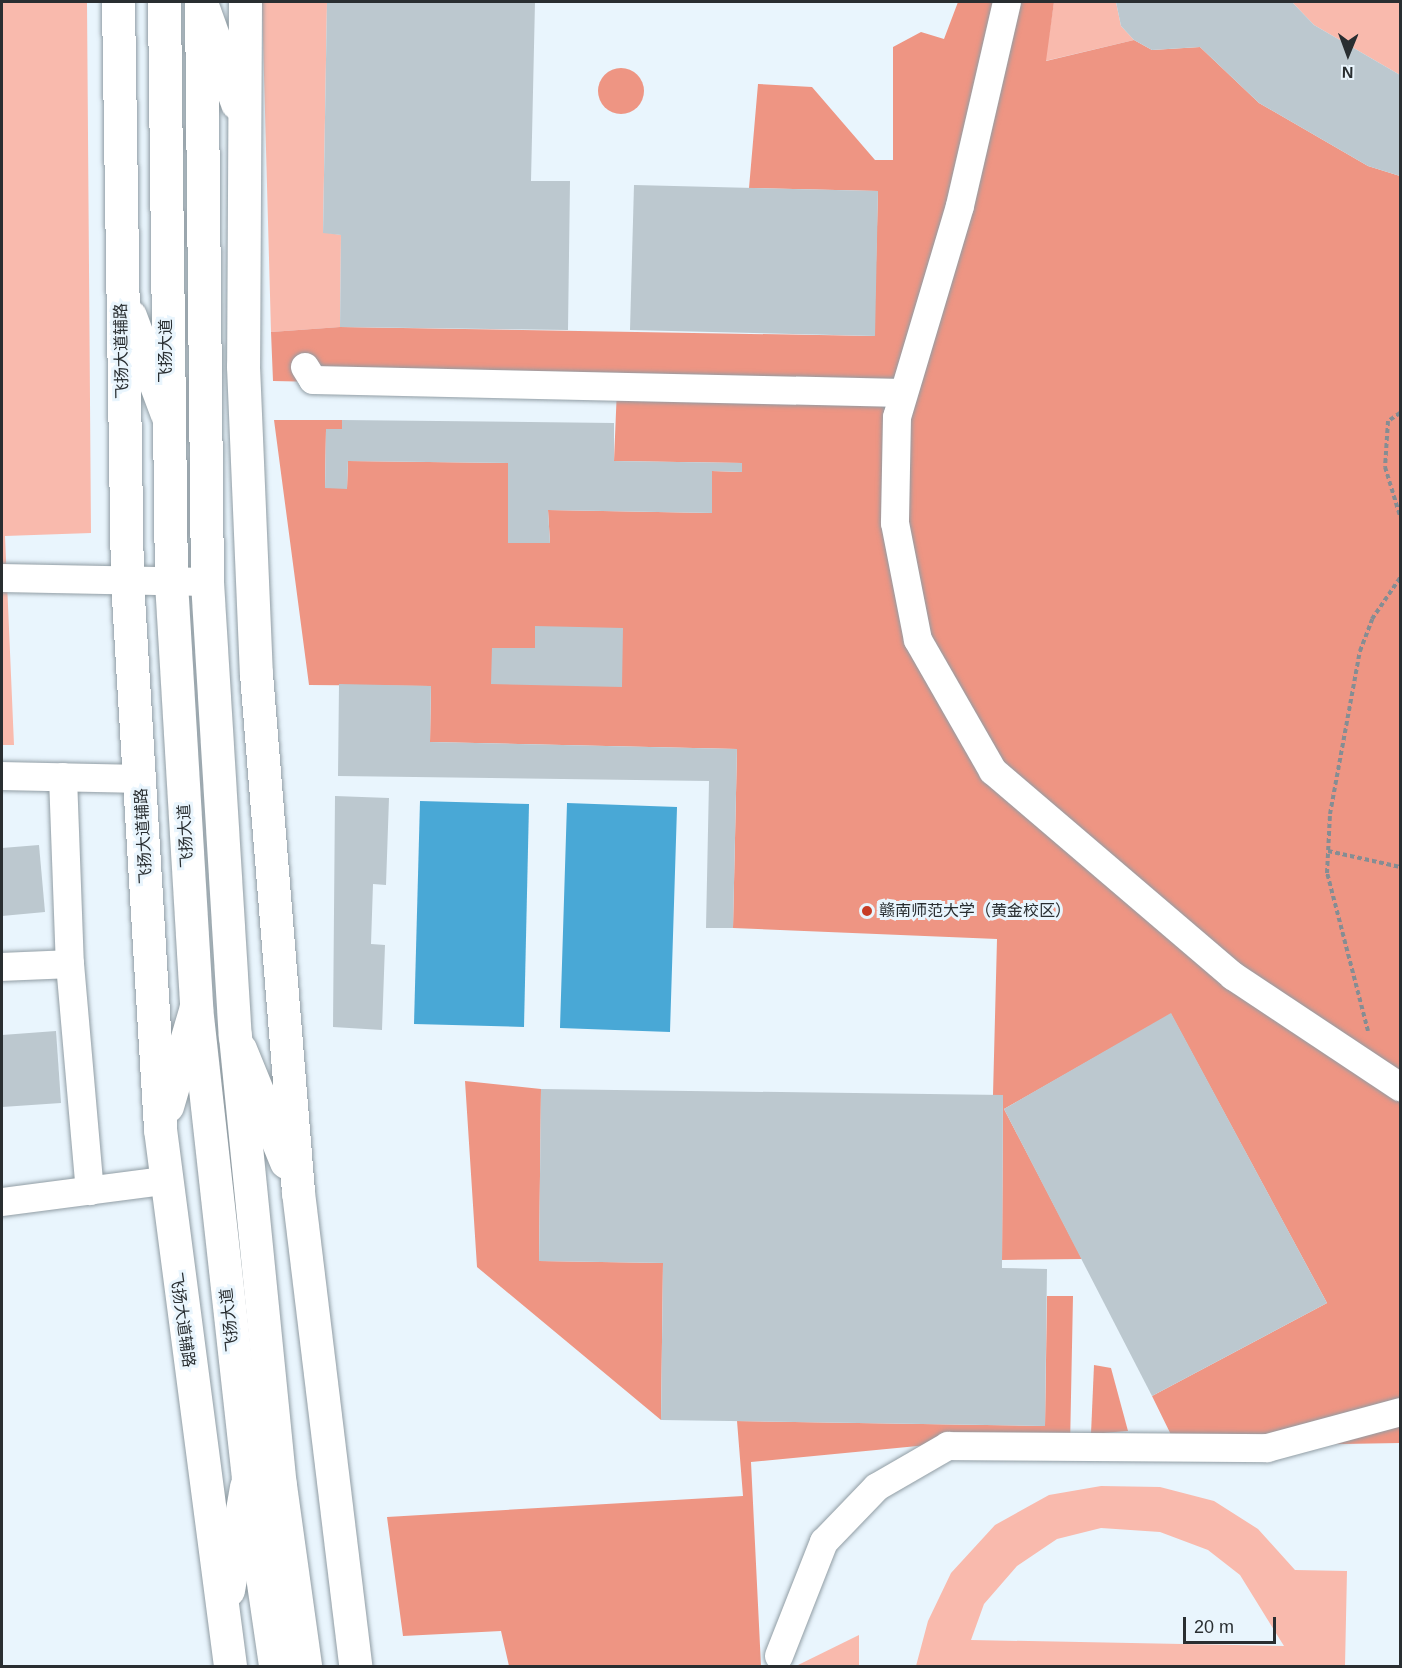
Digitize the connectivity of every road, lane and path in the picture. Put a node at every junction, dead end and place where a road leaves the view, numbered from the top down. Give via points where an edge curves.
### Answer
1 (118, 2) edge
2 (164, 2) edge
3 (245, 2) edge
4 (1007, 2) edge
5 (201, 3) edge
6 (245, 125) junction
7 (121, 291) junction
8 (243, 366) junction
9 (305, 367) dead end
10 (903, 393) junction
11 (166, 412) junction
12 (1401, 413) edge
13 (202, 488) junction
14 (1401, 516) edge
15 (2, 578) edge
16 (1401, 578) edge
17 (127, 581) junction
18 (171, 582) junction
19 (207, 582) junction
20 (2, 776) edge
21 (63, 777) junction
22 (141, 779) junction
23 (144, 817) junction
24 (1328, 851) junction
25 (1401, 867) edge
26 (191, 926) junction
27 (70, 964) junction
28 (2, 966) edge
29 (196, 1007) junction
30 (235, 1036) junction
31 (1389, 1079) edge
32 (160, 1129) junction
33 (164, 1181) junction
34 (90, 1191) junction
35 (298, 1192) junction
36 (2, 1202) edge
37 (1401, 1412) edge
38 (248, 1479) junction
39 (222, 1620) junction
40 (779, 1656) dead end
41 (230, 1666) edge
42 (274, 1666) edge
43 (305, 1666) edge
44 (355, 1666) edge

1 - 7 street, 飞扬大道辅路
2 - 11 street, 飞扬大道
3 - 6 street
4 - 10 street via 960,206
5 - 6 street
5 - 13 street, 飞扬大道
6 - 8 street
7 - 11 street
7 - 17 street, 飞扬大道辅路
8 - 13 street
8 - 35 street via 256,674
9 - 10 street via 313,380
10 - 31 street via 897,417 895,523 918,639 993,771 1233,976
11 - 18 street, 飞扬大道
12 - 14 path via 1388,421 1385,467
13 - 19 street, 飞扬大道
15 - 17 street
16 - 24 path via 1372,620 1360,651
17 - 18 street
17 - 22 street, 飞扬大道辅路
18 - 19 street
18 - 26 street, 飞扬大道
19 - 30 street, 飞扬大道
20 - 21 street
21 - 22 street
21 - 27 street
22 - 23 street, 飞扬大道辅路
23 - 26 street
23 - 32 street, 飞扬大道辅路
24 - 25 path
24 - 31 path via 1327,873
26 - 29 street, 飞扬大道
27 - 28 street
27 - 34 street
29 - 32 street
29 - 38 street, 飞扬大道
30 - 35 street
30 - 43 street, 飞扬大道 via 280,1485
32 - 33 street, 飞扬大道辅路
33 - 34 street
33 - 39 street, 飞扬大道辅路
34 - 36 street
35 - 44 street
37 - 40 street via 1268,1448 948,1446 877,1487 824,1542
38 - 39 street
38 - 42 street, 飞扬大道
39 - 41 street, 飞扬大道辅路

